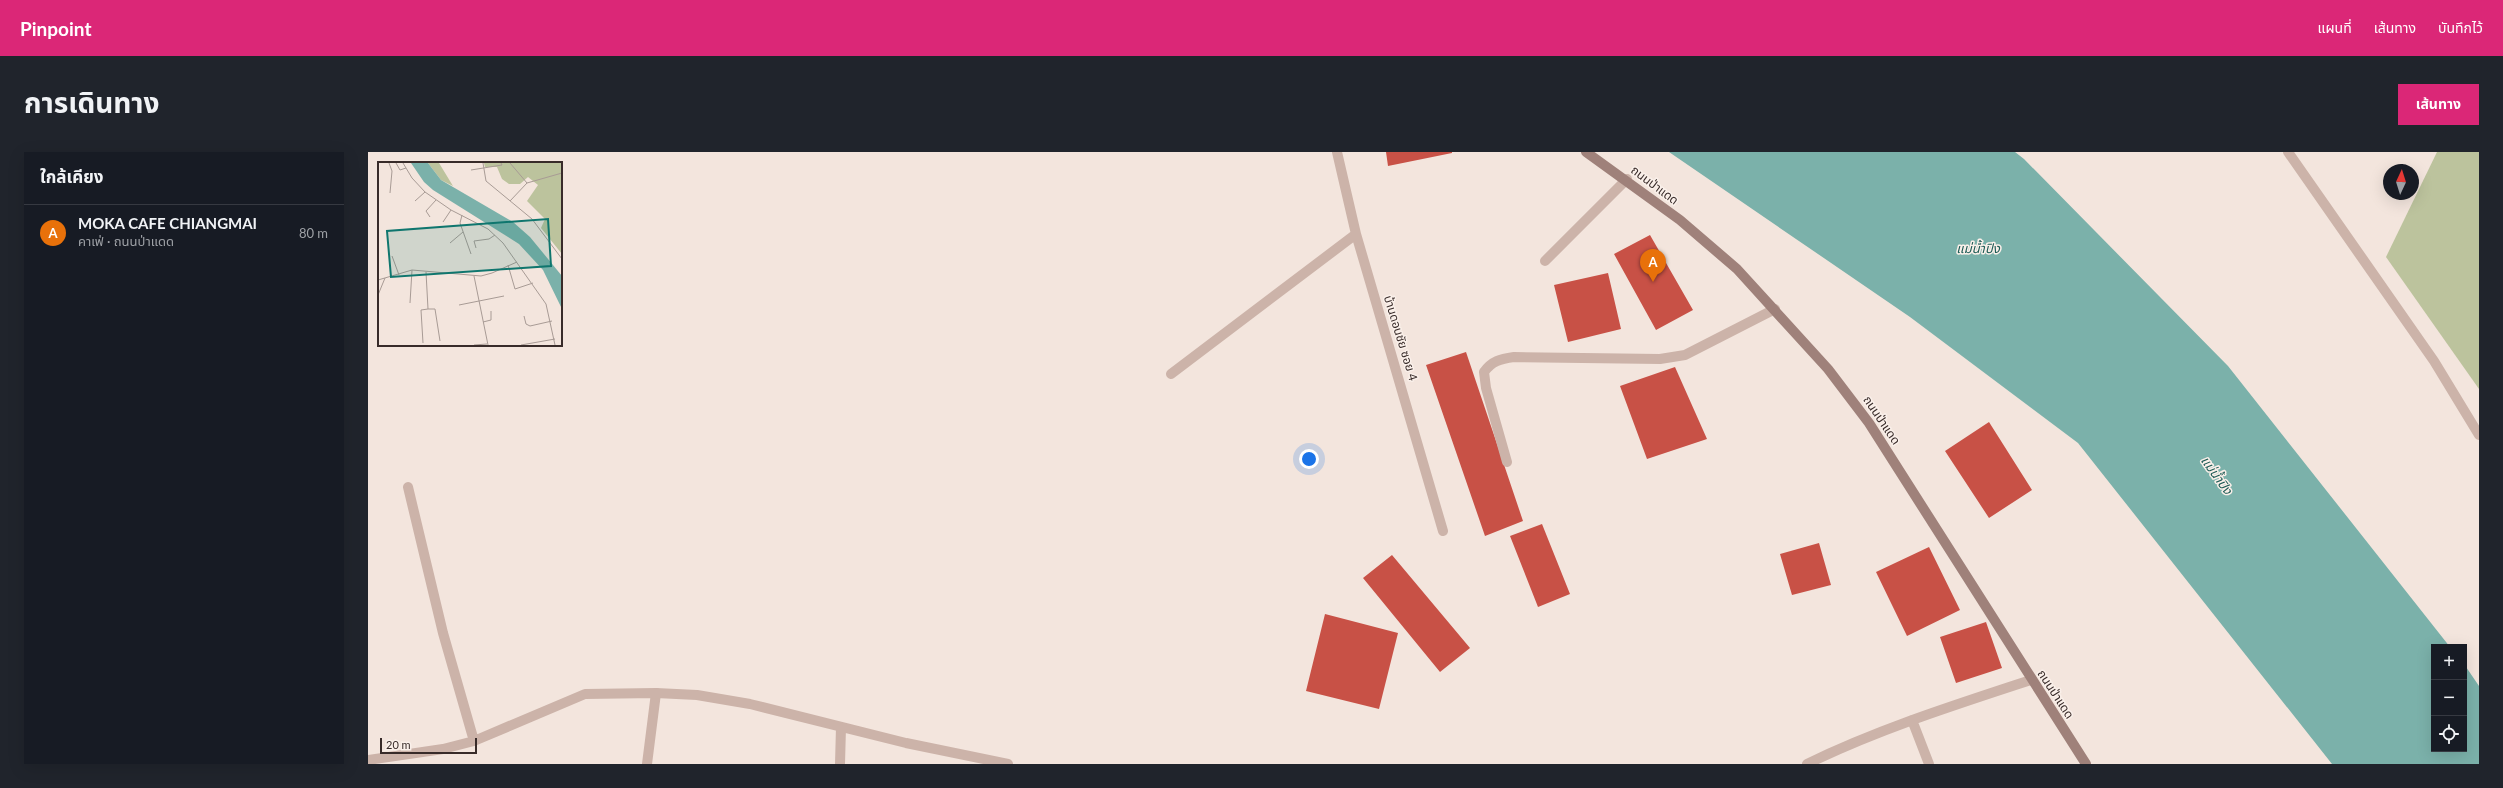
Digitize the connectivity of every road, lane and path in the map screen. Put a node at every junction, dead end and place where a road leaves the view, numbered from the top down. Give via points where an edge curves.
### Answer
1 (1337, 152) edge
2 (1586, 152) edge
3 (2288, 152) edge
4 (1627, 179) junction
5 (1356, 234) junction
6 (1545, 261) dead end
7 (1775, 309) junction
8 (1171, 374) dead end
9 (2479, 435) edge
10 (1507, 462) dead end
11 (408, 487) dead end
12 (1443, 531) dead end
13 (2031, 680) junction
14 (656, 693) junction
15 (1912, 720) junction
16 (841, 727) junction
17 (474, 741) junction
18 (368, 760) edge
19 (647, 764) edge
20 (840, 764) edge
21 (1008, 764) edge
22 (1807, 764) edge
23 (1929, 764) edge
24 (2086, 764) edge

1 - 5 street, บ้านดอนชัย ซอย 4
2 - 4 street, ถนนป่าแดด
3 - 9 street via 2434,361
4 - 6 street
4 - 7 street, ถนนป่าแดด via 1737,269
5 - 8 street
5 - 12 street, บ้านดอนชัย ซอย 4
7 - 10 street via 1685,355 1660,359 1514,357 1489,364 1484,372 1486,388
7 - 13 street, ถนนป่าแดด via 1828,369 1869,423
11 - 17 street via 443,633
13 - 15 street
13 - 24 street, ถนนป่าแดด
14 - 16 street via 697,695 750,704
14 - 17 street via 585,694
14 - 19 street
15 - 22 street via 1854,741
15 - 23 street
16 - 20 street
16 - 21 street
17 - 18 street via 443,749

